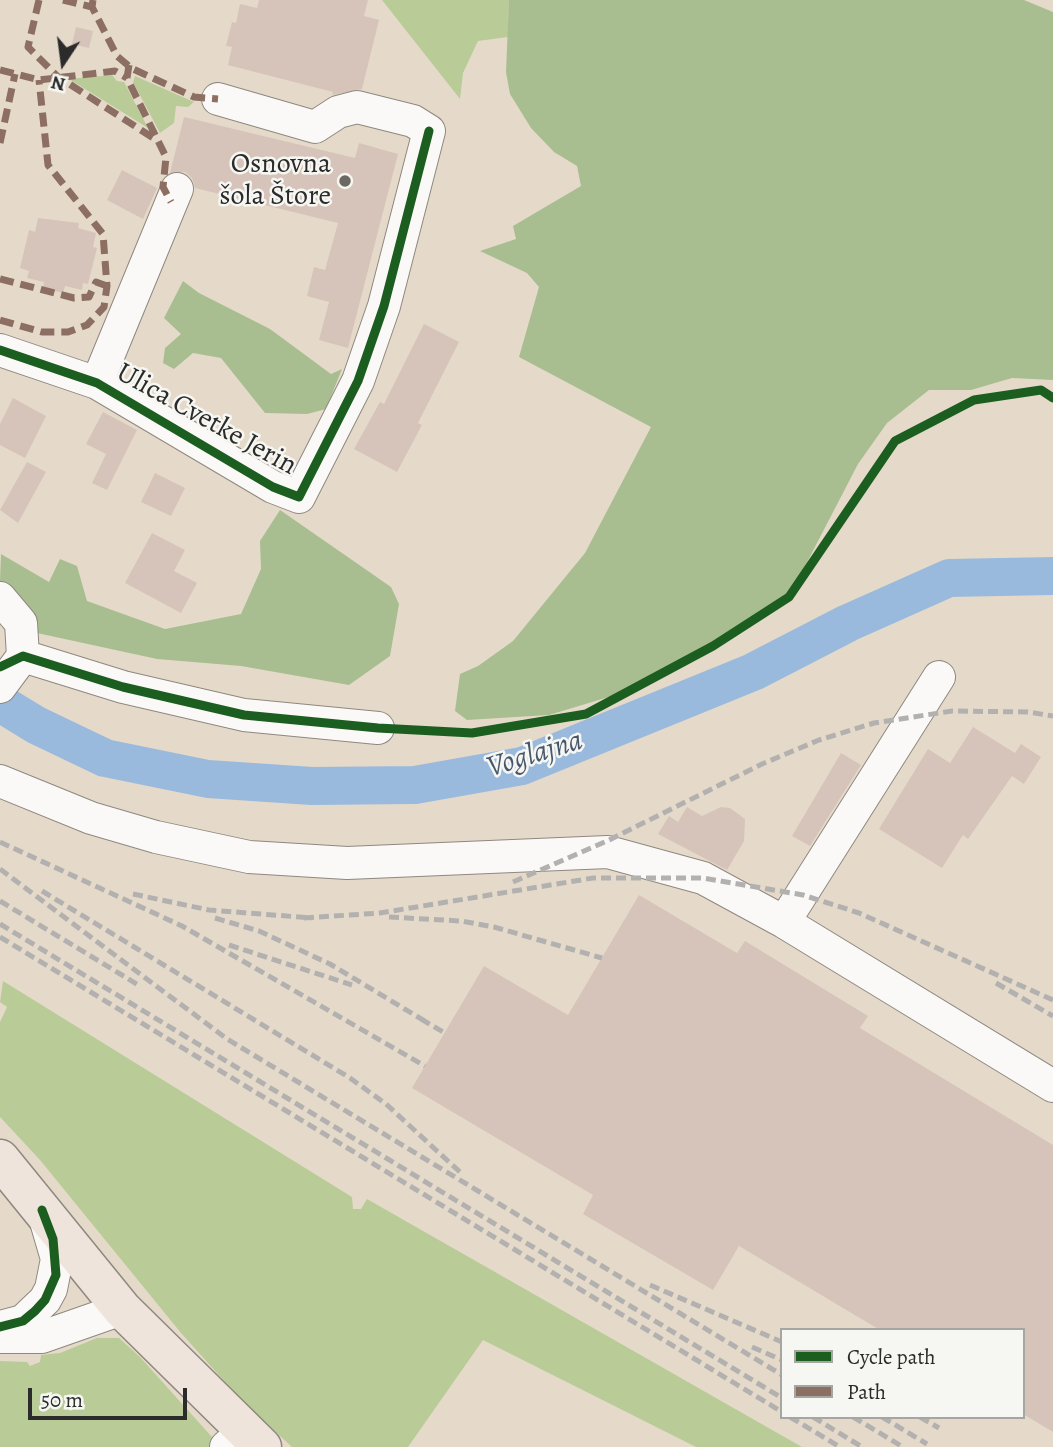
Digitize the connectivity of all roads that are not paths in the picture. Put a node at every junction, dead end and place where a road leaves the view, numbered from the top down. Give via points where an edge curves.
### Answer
1 (218, 99) dead end
2 (177, 189) dead end
3 (0, 350) edge
4 (97, 383) junction
5 (0, 598) edge
6 (10, 673) edge
7 (939, 677) dead end
8 (378, 728) dead end
9 (0, 781) edge
10 (784, 922) junction
11 (1053, 1086) edge
12 (0, 1159) edge
13 (41, 1210) junction
14 (122, 1309) junction
15 (0, 1327) edge
16 (0, 1337) edge
17 (244, 1442) edge

1 - 4 street, Ulica Cvetke Jerin via 315,127 338,111 357,107 413,121 429,131 384,306 358,381 299,497 273,487
2 - 4 street
3 - 4 street, Ulica Cvetke Jerin
5 - 6 street via 21,623
6 - 8 street via 123,687 244,715
7 - 10 street
9 - 10 street via 104,822 248,856 348,863 608,852 703,878
10 - 11 street
12 - 13 main road
13 - 14 main road
13 - 15 street via 53,1238 56,1275 35,1311 23,1321
14 - 16 street via 42,1337
14 - 17 main road

